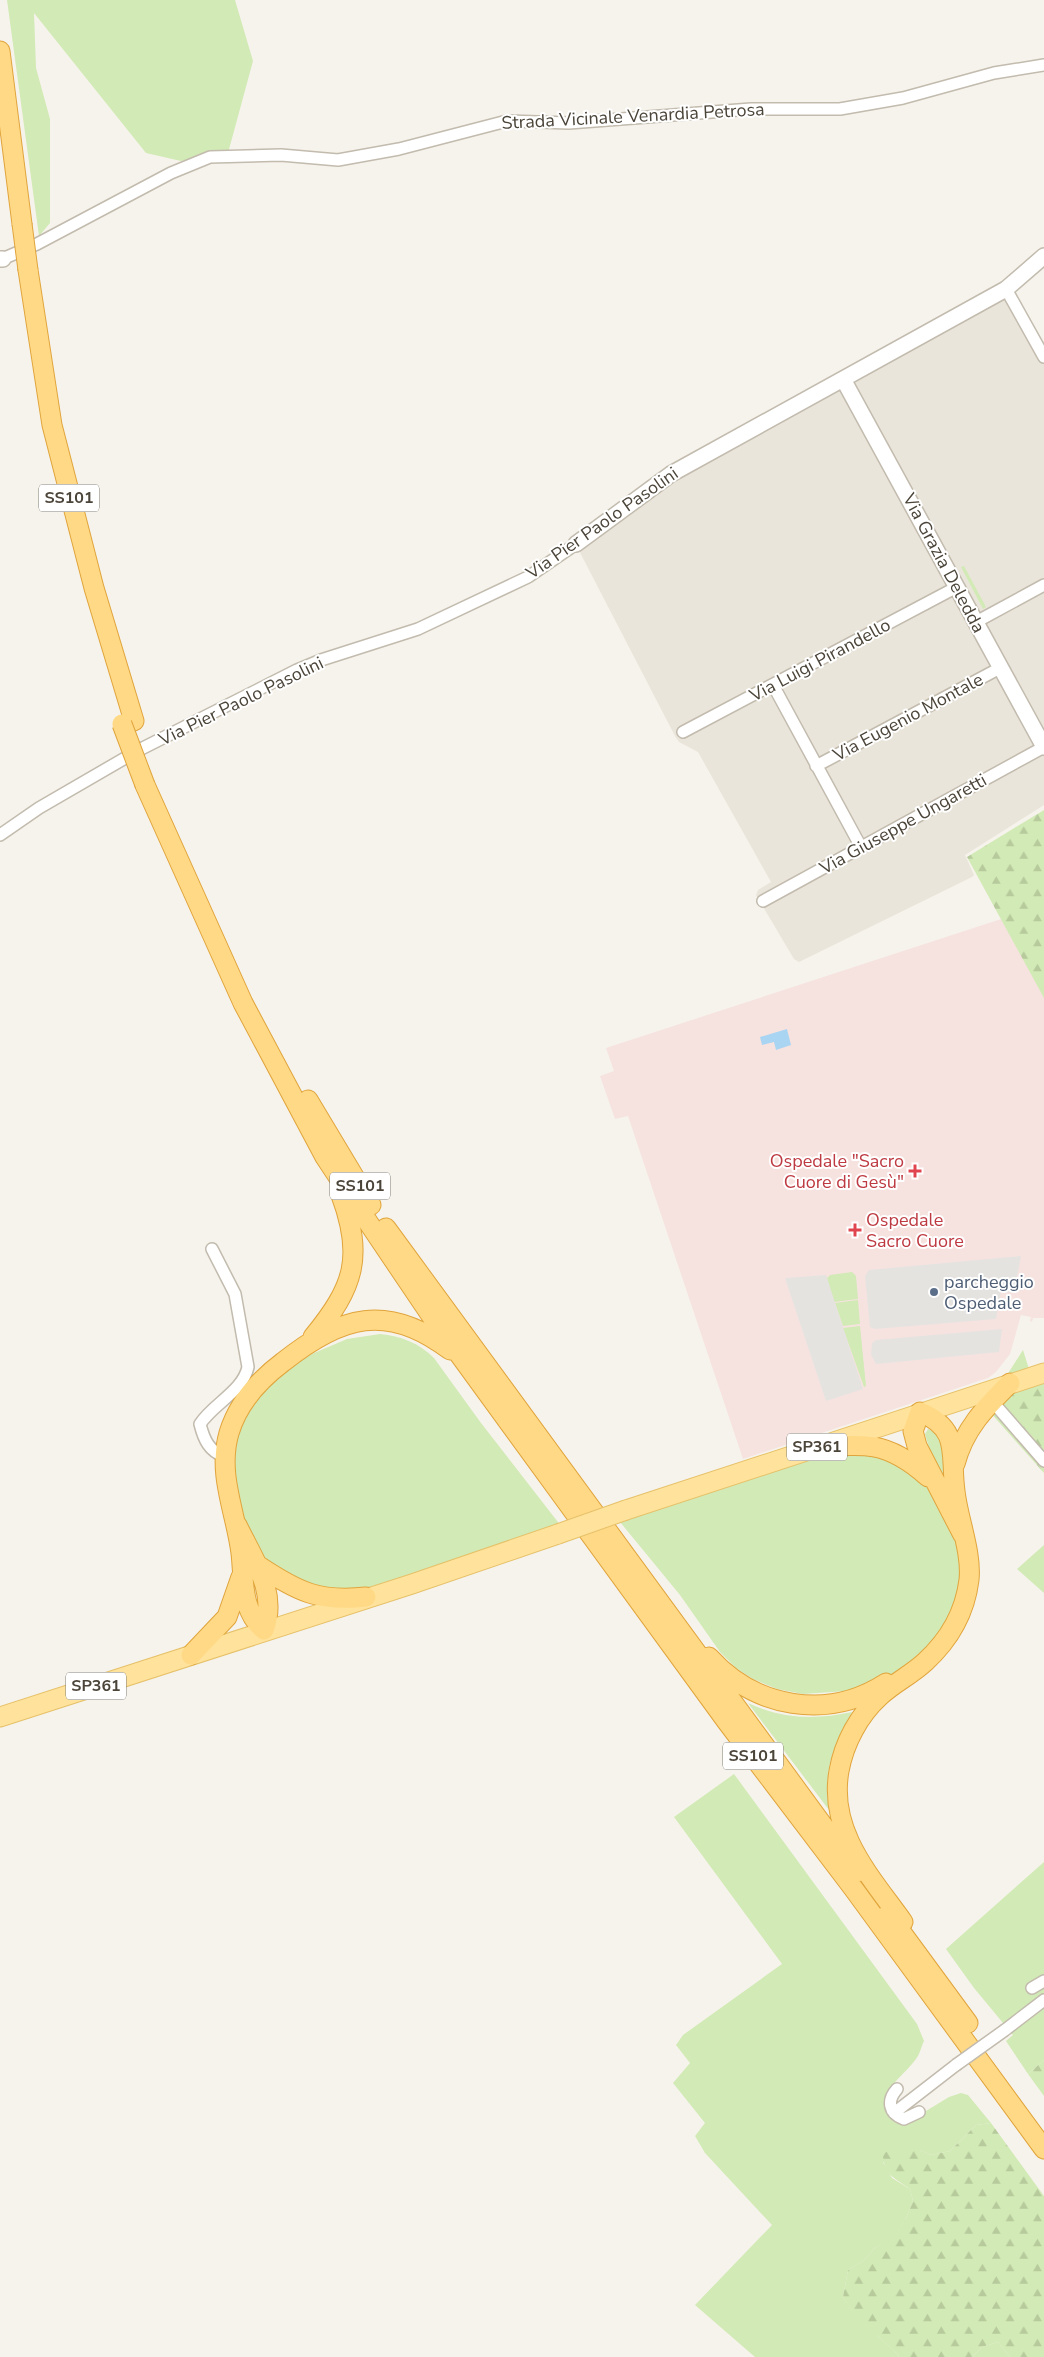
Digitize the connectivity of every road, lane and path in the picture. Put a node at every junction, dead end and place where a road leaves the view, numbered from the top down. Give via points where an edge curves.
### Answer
1 (0, 51) edge
2 (1044, 65) edge
3 (0, 140) edge
4 (16, 226) junction
5 (1044, 256) edge
6 (1, 259) edge
7 (1006, 289) junction
8 (1044, 357) edge
9 (843, 379) junction
10 (576, 544) joint
11 (1044, 585) edge
12 (957, 588) junction
13 (976, 622) junction
14 (1000, 668) junction
15 (773, 685) junction
16 (683, 732) dead end
17 (1044, 747) edge
18 (816, 766) junction
19 (151, 783) junction
20 (0, 835) edge
21 (861, 847) junction
22 (763, 901) dead end
23 (325, 1157) junction
24 (212, 1249) dead end
25 (310, 1340) junction
26 (465, 1362) junction
27 (1044, 1373) edge
28 (1010, 1383) junction
29 (992, 1401) junction
30 (920, 1412) junction
31 (812, 1449) junction
32 (225, 1457) junction
33 (1044, 1461) edge
34 (954, 1470) junction
35 (943, 1495) junction
36 (237, 1525) junction
37 (963, 1536) junction
38 (624, 1555) junction
39 (259, 1566) junction
40 (242, 1576) junction
41 (366, 1597) junction
42 (264, 1630) junction
43 (935, 1651) junction
44 (191, 1654) junction
45 (0, 1717) edge
46 (1044, 1981) edge
47 (941, 1986) junction
48 (1032, 1988) dead end
49 (1044, 2000) edge
50 (897, 2088) dead end
51 (894, 2112) junction
52 (919, 2112) dead end
53 (1044, 2128) edge
54 (1044, 2148) edge

1 - 4 highway, SS101
2 - 6 street, Strada Vicinale Venardia Petrosa via 994,73 883,102 840,109 751,109 569,123 507,122 399,150 338,160 281,155 210,157
3 - 4 highway, SS101
4 - 19 highway, SS101 via 52,425 128,722
5 - 7 street, Via Pier Paolo Pasolini
7 - 8 street
7 - 9 street, Via Pier Paolo Pasolini
9 - 10 street, Via Pier Paolo Pasolini via 671,474
9 - 12 street, Via Grazia Deledda
10 - 20 street, Via Pier Paolo Pasolini via 528,577 418,629 297,670 139,750 39,808
11 - 13 street
12 - 13 street, Via Grazia Deledda
12 - 15 street, Via Luigi Pirandello
13 - 14 street, Via Grazia Deledda
14 - 17 street, Via Grazia Deledda
14 - 18 street, Via Eugenio Montale
15 - 16 street, Via Luigi Pirandello
15 - 18 street
17 - 21 street, Via Giuseppe Ungaretti
18 - 21 street
19 - 23 highway, SS101 via 243,1003
19 - 38 highway, SS101 via 253,997 312,1106 370,1203
21 - 22 street, Via Giuseppe Ungaretti
23 - 25 highway via 350,1218 353,1259 341,1300
23 - 26 highway, SS101
24 - 32 street via 235,1294 248,1367 236,1386 200,1424 207,1445 215,1454
25 - 26 highway via 359,1321 383,1320 411,1326
25 - 32 highway via 254,1386 229,1432
26 - 54 highway, SS101 via 727,1722
27 - 28 main road, SP361
28 - 29 highway
28 - 30 main road, SP361
29 - 33 street
29 - 34 highway via 970,1426
30 - 31 main road, SP361
30 - 34 highway via 945,1427
30 - 35 highway via 914,1427 914,1439 921,1458
31 - 35 highway via 856,1444 878,1447 900,1455 918,1468
31 - 41 main road, SP361, bridge
32 - 36 highway via 225,1479
34 - 37 highway
35 - 37 highway
36 - 39 highway
36 - 40 highway
37 - 43 highway via 969,1564 967,1591 956,1623
38 - 43 highway via 650,1579 720,1669 748,1690 767,1698 807,1705 849,1700 879,1688
38 - 47 highway, SS101
39 - 41 highway via 303,1592 331,1598
39 - 42 highway via 269,1606
40 - 42 highway via 249,1612
40 - 44 highway via 227,1617
41 - 42 main road, SP361
42 - 44 main road, SP361
43 - 47 highway via 879,1697 864,1714 842,1757 837,1794 843,1829 856,1858 912,1934
44 - 45 main road, SP361
46 - 48 street
47 - 53 highway, SS101
49 - 51 street, bridge
50 - 51 street via 890,2096
51 - 52 street via 904,2119

